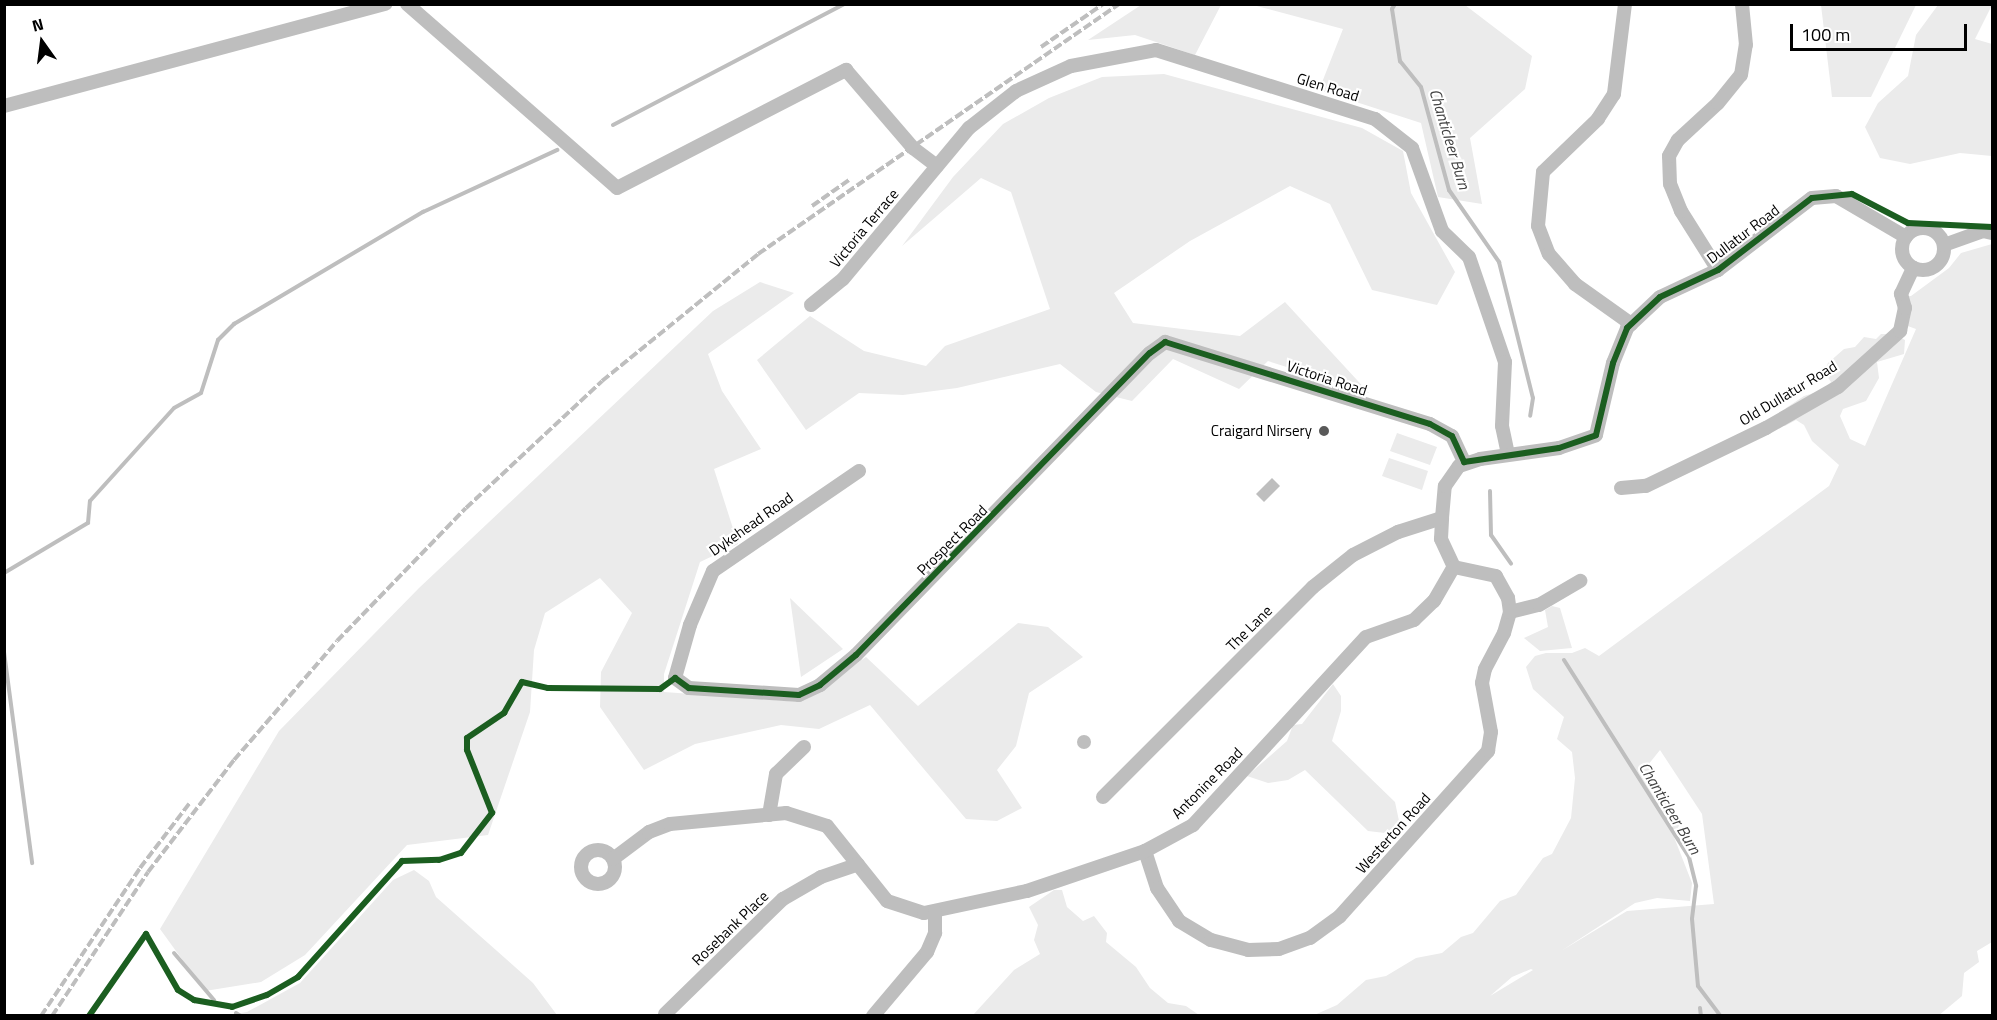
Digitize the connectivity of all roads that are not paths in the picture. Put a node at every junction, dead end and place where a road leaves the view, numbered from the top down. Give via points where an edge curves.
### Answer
1 (386, 4) edge
2 (407, 4) edge
3 (1626, 4) edge
4 (1742, 4) edge
5 (4, 106) edge
6 (938, 166) junction
7 (1992, 233) edge
8 (1906, 237) junction
9 (1944, 245) junction
10 (1913, 268) junction
11 (1718, 270) junction
12 (811, 305) dead end
13 (1631, 324) junction
14 (1165, 342) joint
15 (1508, 454) junction
16 (1464, 462) junction
17 (860, 471) dead end
18 (1620, 488) dead end
19 (1442, 518) junction
20 (1454, 567) junction
21 (1580, 581) dead end
22 (1510, 612) junction
23 (799, 695) joint
24 (804, 747) dead end
25 (1104, 797) dead end
26 (769, 815) junction
27 (1145, 851) junction
28 (613, 859) dead end
29 (858, 864) junction
30 (935, 912) junction
31 (665, 1014) dead end
32 (873, 1016) edge

1 - 5 street
2 - 6 street via 617,188 846,70 913,148
3 - 13 street via 1614,94 1598,119 1543,172 1538,226 1549,254 1575,284
4 - 11 street via 1746,45 1742,75 1718,104 1678,140 1669,156 1670,184 1681,211
6 - 12 street, Victoria Terrace via 843,279
6 - 15 street, Glen Road via 969,129 1016,91 1071,66 1156,50 1374,119 1412,148 1443,231 1469,257 1505,362 1502,426
7 - 9 street via 1983,231
8 - 9 street via 1923,228 1934,232
8 - 10 street via 1902,253
8 - 11 street, Dullatur Road via 1836,196 1812,198
9 - 10 street via 1937,265 1923,271
10 - 18 street, Old Dullatur Road via 1901,294 1905,308 1900,331 1838,387 1766,428 1646,486
11 - 13 street, Dullatur Road via 1660,297
13 - 15 street, Dullatur Road via 1613,363 1596,435 1559,448
14 - 16 street, Victoria Road via 1430,424 1452,436
14 - 23 street, Prospect Road via 1149,352 856,655 820,685
15 - 16 street
16 - 19 street via 1445,486
17 - 23 street, Dykehead Road via 713,571 690,625 675,678 689,687
19 - 20 street via 1441,539
19 - 25 street, The Lane via 1398,532 1353,555 1313,587
20 - 22 street via 1496,576 1508,598
20 - 27 street, Antonine Road via 1434,601 1414,620 1366,637 1193,825
21 - 22 street via 1539,604
22 - 27 street, Westerton Road via 1482,683 1491,732 1488,751 1371,884 1340,916 1310,938 1279,949 1248,950 1211,940 1179,921 1157,888
24 - 26 street via 776,774
26 - 28 street, Antonine Road via 670,824 649,832
26 - 29 street, Antonine Road via 786,813 827,826
27 - 30 street, Antonine Road via 1027,891
29 - 30 street, Antonine Road via 887,901
29 - 31 street, Rosebank Place via 821,877 783,899
30 - 32 street via 935,933 927,952

